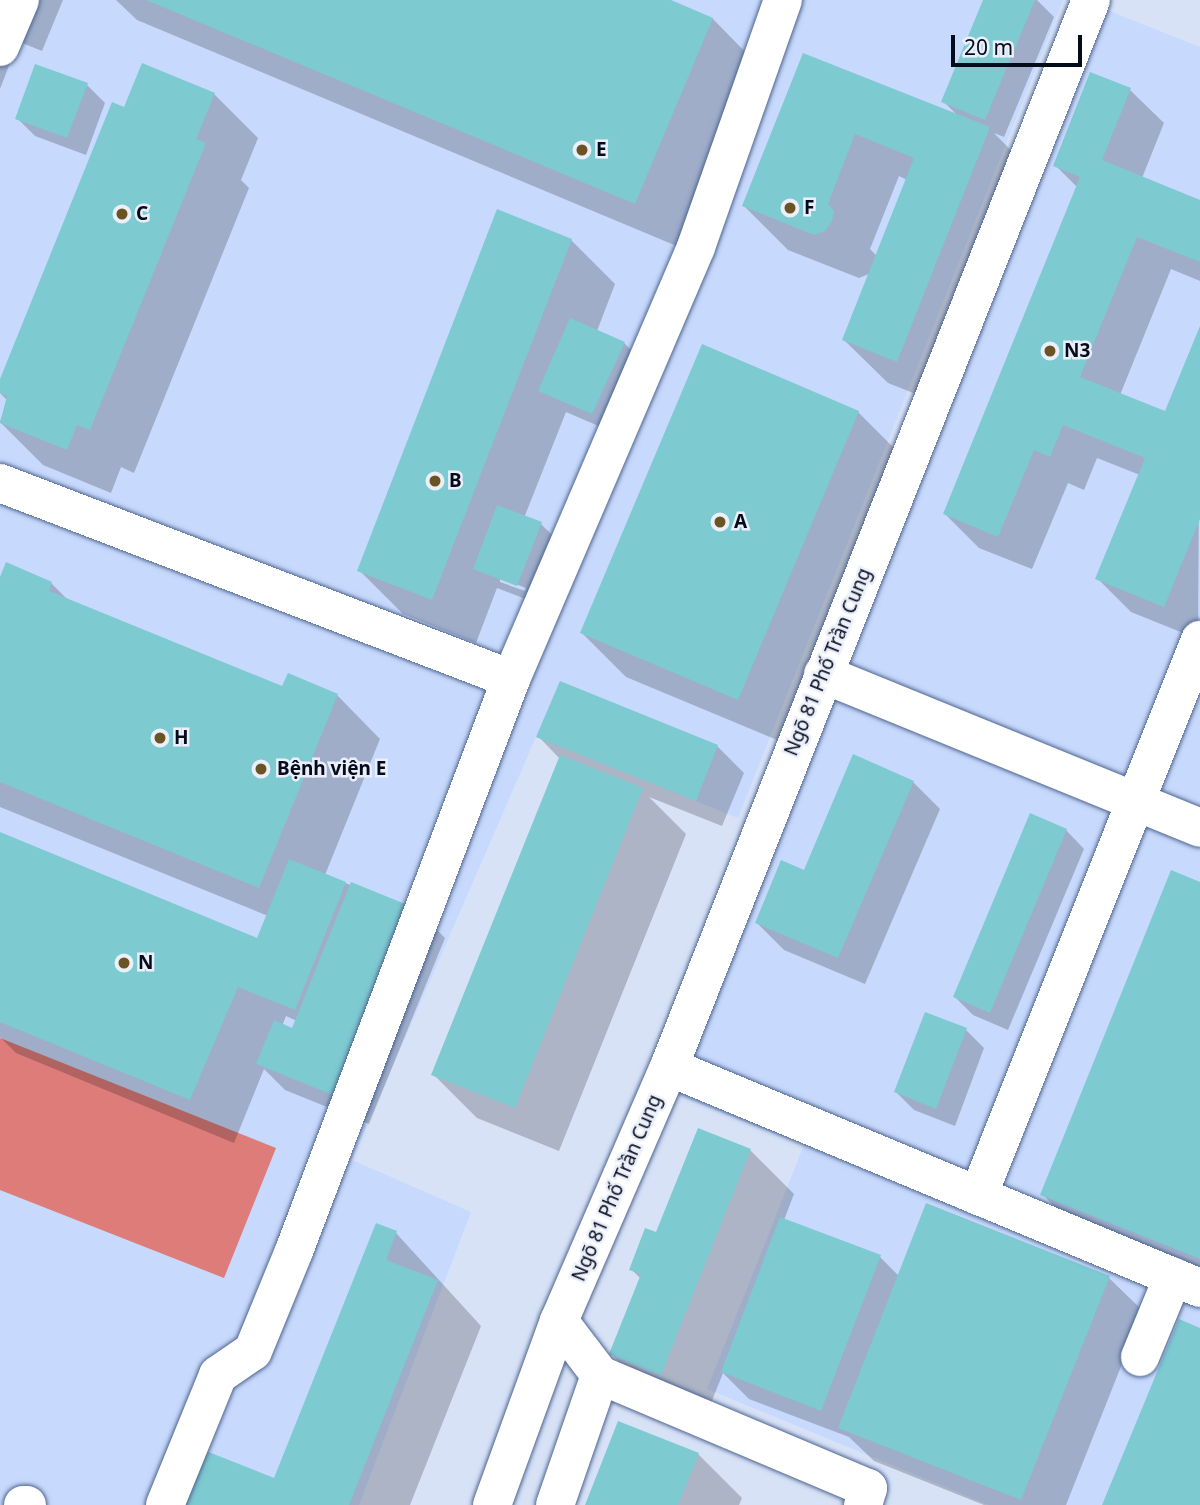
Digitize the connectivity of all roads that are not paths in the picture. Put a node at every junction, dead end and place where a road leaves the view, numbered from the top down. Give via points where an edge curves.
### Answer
1 (20, 0) edge
2 (1091, 0) edge
3 (775, 2) edge
4 (0, 47) edge
5 (0, 483) edge
6 (1200, 640) edge
7 (823, 674) junction
8 (510, 679) junction
9 (1135, 802) junction
10 (1200, 828) edge
11 (669, 1067) junction
12 (978, 1196) junction
13 (1187, 1283) edge
14 (559, 1321) junction
15 (1140, 1357) dead end
16 (600, 1375) junction
17 (165, 1505) edge
18 (492, 1505) edge
19 (555, 1505) edge
20 (863, 1505) edge

1 - 4 street
2 - 7 street, Ngõ 81 Phố Trần Cung
3 - 8 street via 696,247
5 - 8 street
6 - 9 street
7 - 9 street
7 - 11 street, Ngõ 81 Phố Trần Cung
8 - 17 street via 295,1251 253,1351 218,1376
9 - 10 street
9 - 12 street
11 - 12 street
11 - 14 street, Ngõ 81 Phố Trần Cung
12 - 13 street
13 - 15 street
14 - 16 street
14 - 18 street, Ngõ 81 Phố Trần Cung
16 - 19 street
16 - 20 street via 869,1488

